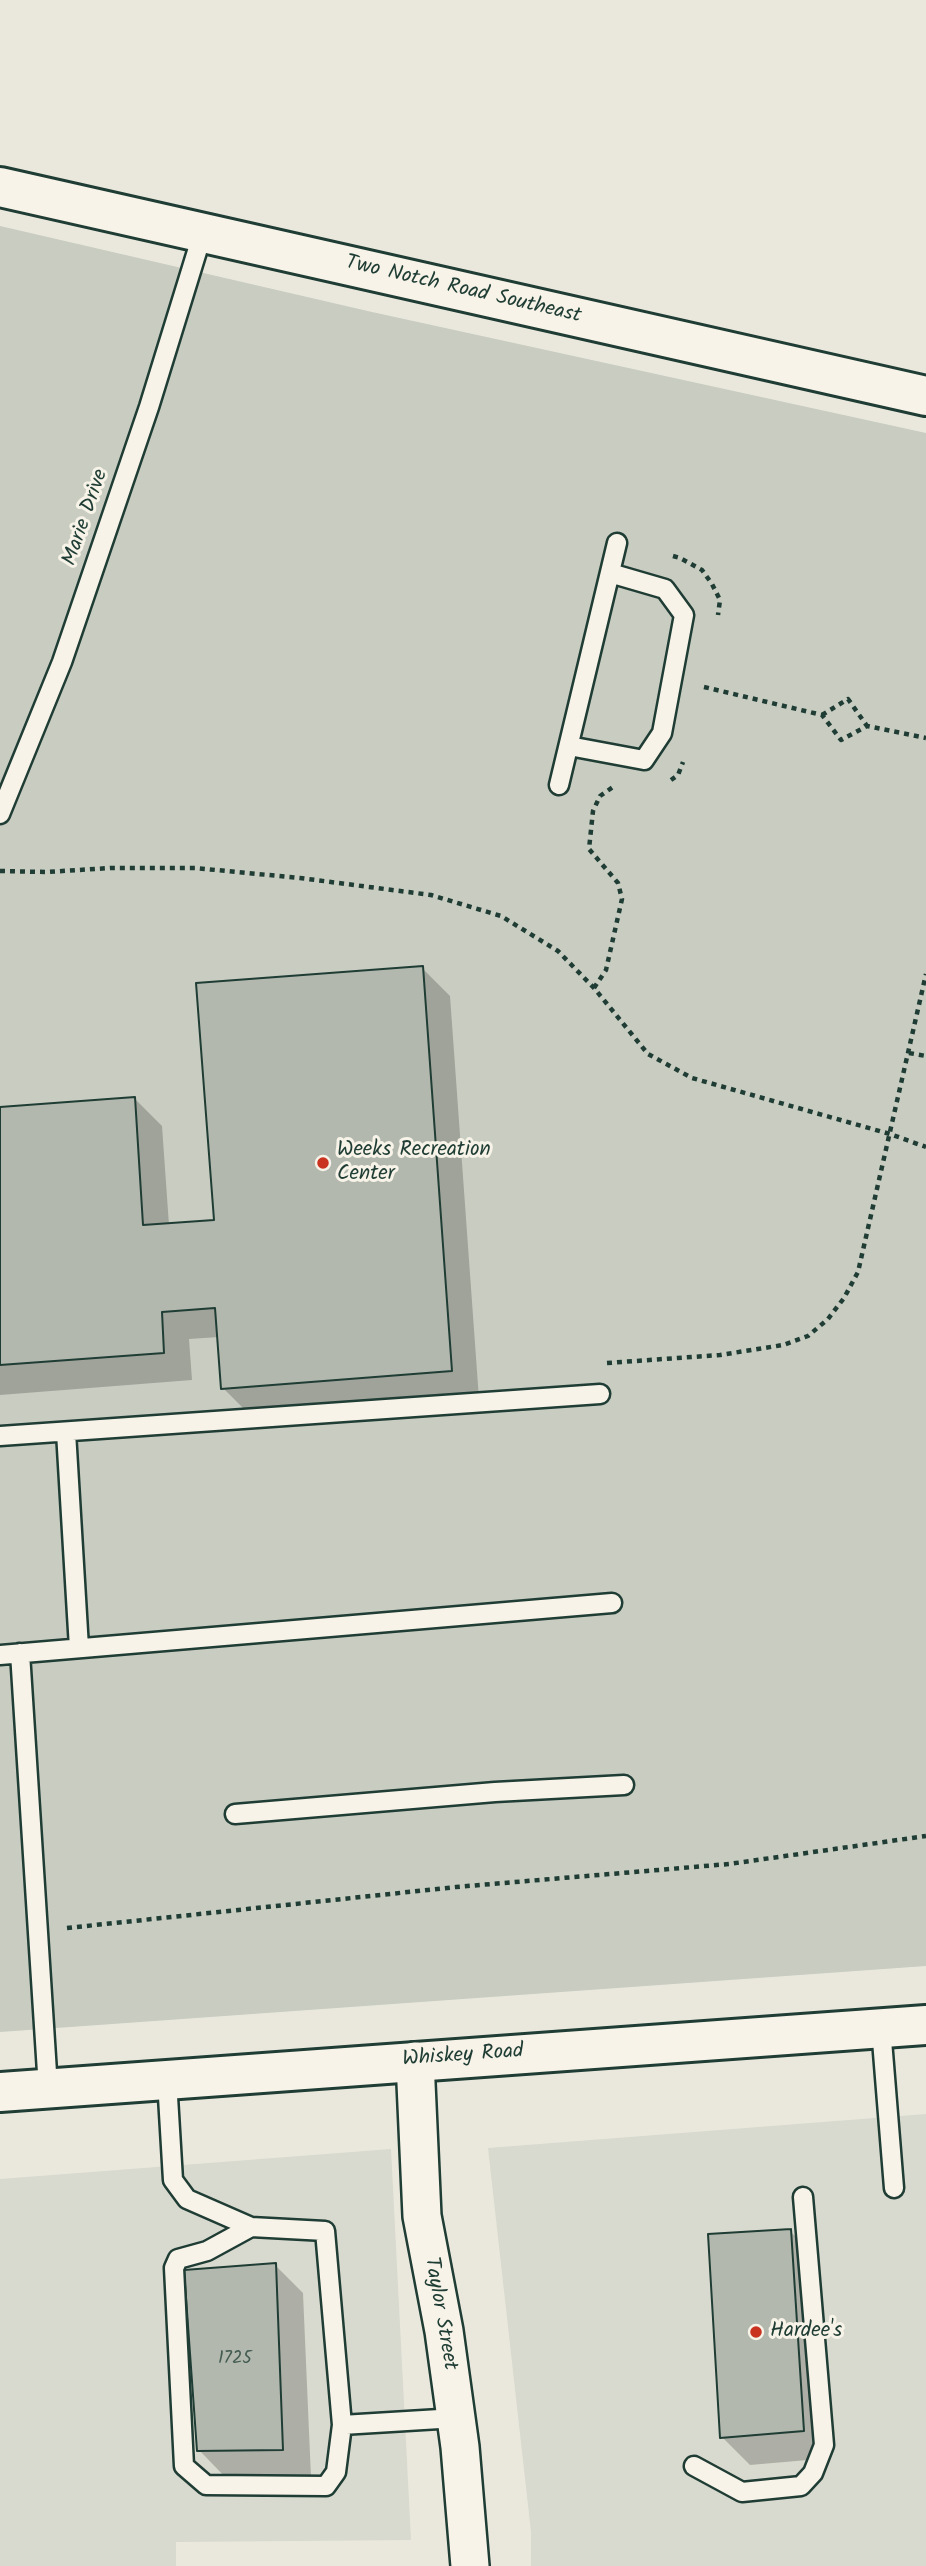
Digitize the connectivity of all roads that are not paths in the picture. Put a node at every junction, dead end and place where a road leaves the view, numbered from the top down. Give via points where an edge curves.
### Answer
1 (0, 187) edge
2 (202, 232) junction
3 (926, 396) edge
4 (617, 543) dead end
5 (610, 573) junction
6 (569, 746) junction
7 (559, 785) dead end
8 (0, 814) edge
9 (600, 1394) dead end
10 (66, 1432) junction
11 (0, 1436) edge
12 (612, 1603) dead end
13 (79, 1648) junction
14 (20, 1653) junction
15 (0, 1655) edge
16 (624, 1785) dead end
17 (235, 1814) dead end
18 (926, 2025) edge
19 (881, 2028) junction
20 (415, 2061) junction
21 (167, 2080) junction
22 (48, 2088) junction
23 (0, 2092) edge
24 (894, 2188) dead end
25 (803, 2197) dead end
26 (251, 2227) junction
27 (456, 2418) junction
28 (342, 2425) junction
29 (694, 2466) dead end
30 (470, 2566) edge

1 - 2 street, Two Notch Road Southeast
2 - 3 street, Two Notch Road Southeast
2 - 8 lane, Marie Drive via 149,407 62,662
4 - 5 lane
5 - 6 lane
5 - 6 lane via 664,589 684,615 662,733 644,760
6 - 7 lane
9 - 10 lane
10 - 11 lane
10 - 13 lane
12 - 13 lane
13 - 14 lane
14 - 15 lane
14 - 22 lane
16 - 17 lane
18 - 19 street, Whiskey Road
19 - 20 street, Whiskey Road
19 - 24 lane
20 - 21 street, Whiskey Road
20 - 27 street, Taylor Street via 422,2216
21 - 22 street, Whiskey Road
21 - 26 lane via 173,2180 187,2199
22 - 23 street, Whiskey Road
25 - 29 lane via 824,2445 813,2473 801,2486 743,2492
26 - 28 lane via 325,2231
26 - 28 lane via 207,2251 178,2259 174,2268 184,2466 206,2485 326,2486 336,2472
27 - 28 lane
27 - 30 street, Taylor Street

